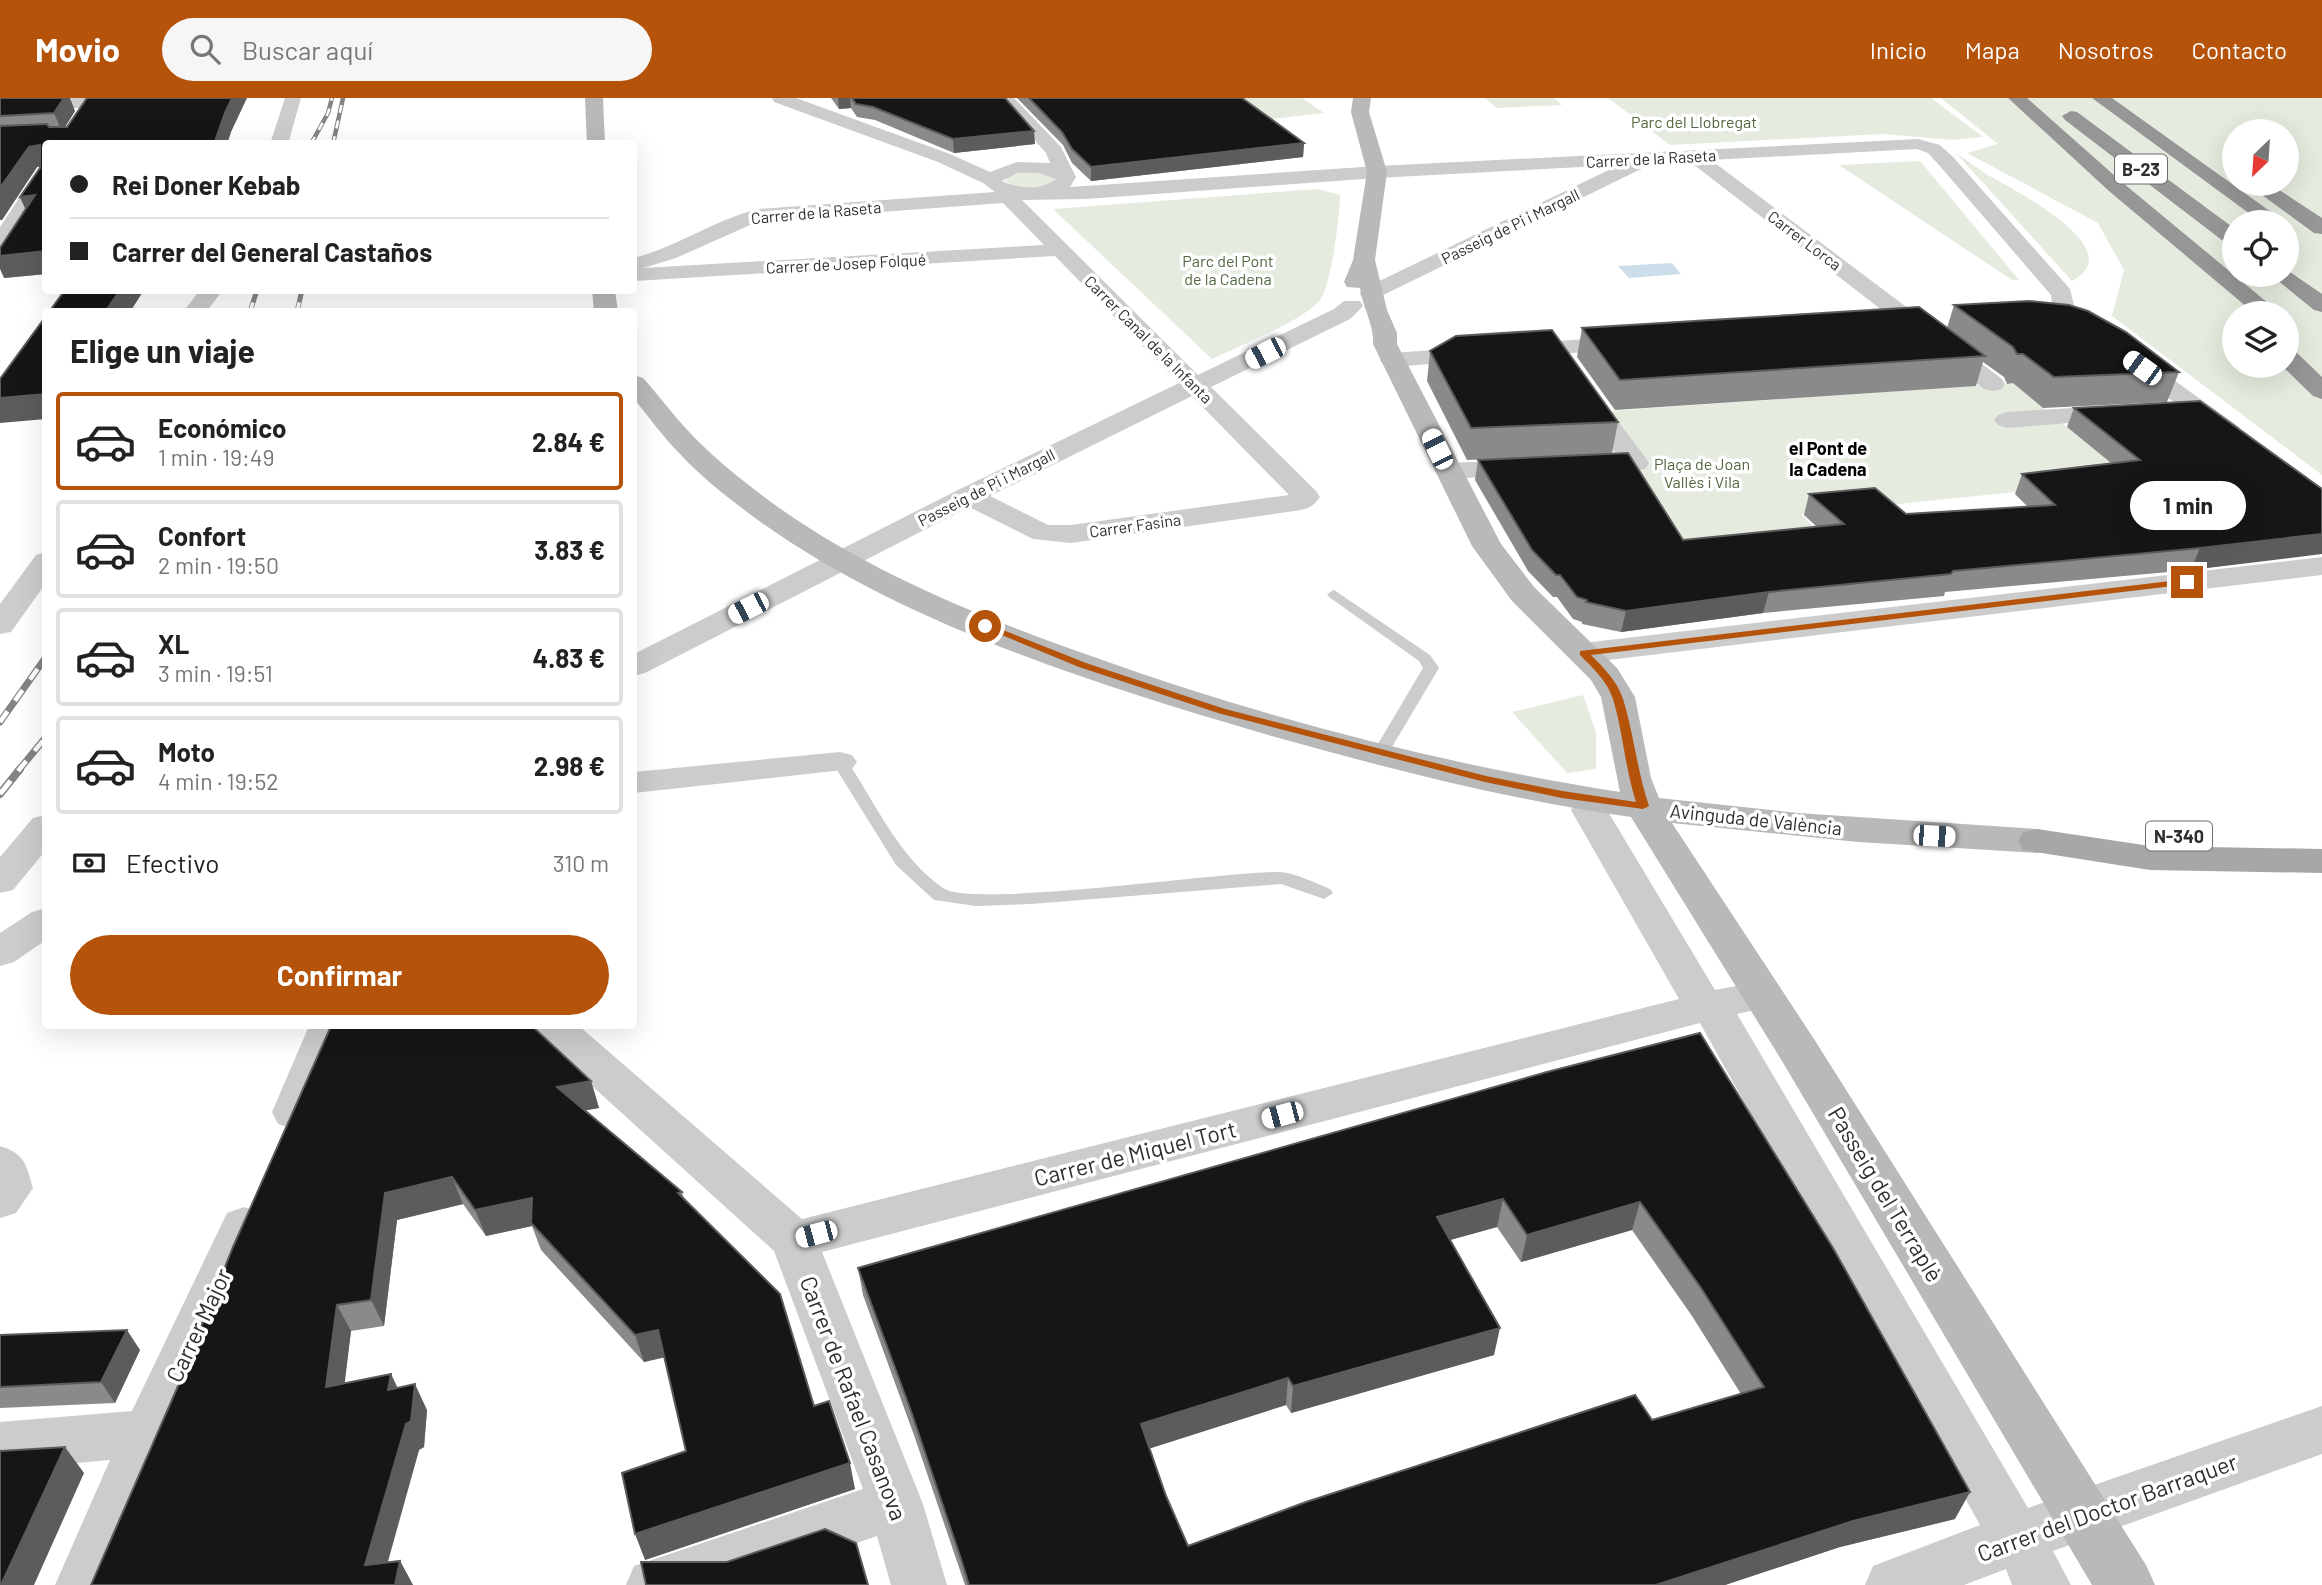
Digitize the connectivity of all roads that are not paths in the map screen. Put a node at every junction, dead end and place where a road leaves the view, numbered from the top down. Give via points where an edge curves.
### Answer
1 (140, 98) edge
2 (293, 98) edge
3 (594, 98) edge
4 (780, 98) edge
5 (1005, 98) edge
6 (1362, 98) edge
7 (2017, 98) edge
8 (2101, 98) edge
9 (2129, 98) edge
10 (92, 102) junction
11 (2058, 106) dead end
12 (0, 110) edge
13 (81, 118) edge
14 (2190, 139) dead end
15 (280, 140) edge
16 (596, 140) edge
17 (1050, 145) junction
18 (1925, 145) joint
19 (1694, 156) junction
20 (1648, 159) junction
21 (1377, 172) junction
22 (1000, 175) junction
23 (1065, 175) junction
24 (1309, 177) junction
25 (42, 178) edge
26 (2116, 187) junction
27 (1105, 191) junction
28 (1033, 192) junction
29 (1374, 193) junction
30 (2274, 196) edge
31 (1008, 197) junction
32 (2257, 210) edge
33 (2322, 228) edge
34 (2222, 229) edge
35 (3, 233) edge
36 (1059, 250) junction
37 (637, 263) edge
38 (637, 275) edge
39 (2298, 287) edge
40 (209, 294) edge
41 (2228, 301) edge
42 (2254, 301) edge
43 (2322, 305) edge
44 (1354, 307) junction
45 (197, 308) edge
46 (2021, 319) edge
47 (1955, 323) edge
48 (1916, 325) junction
49 (1885, 326) edge
50 (1651, 342) edge
51 (1387, 345) junction
52 (1555, 348) junction
53 (2115, 348) edge
54 (2299, 348) edge
55 (1993, 384) dead end
56 (1196, 385) junction
57 (637, 388) edge
58 (2322, 391) edge
59 (2200, 410) junction
60 (2007, 420) dead end
61 (2245, 443) edge
62 (1620, 464) edge
63 (1553, 467) edge
64 (1448, 471) junction
65 (968, 496) junction
66 (1306, 497) joint
67 (844, 559) junction
68 (2322, 566) edge
69 (42, 567) edge
70 (1334, 594) dead end
71 (0, 625) edge
72 (1583, 653) junction
73 (637, 664) edge
74 (1380, 754) junction
75 (840, 762) joint
76 (637, 783) edge
77 (1643, 806) junction
78 (1589, 810) dead end
79 (42, 831) edge
80 (2037, 841) junction
81 (2322, 841) edge
82 (2322, 860) edge
83 (2218, 861) junction
84 (2322, 873) edge
85 (0, 881) edge
86 (1324, 892) dead end
87 (42, 924) edge
88 (0, 952) edge
89 (1762, 995) junction
90 (329, 1029) edge
91 (556, 1029) edge
92 (0, 1164) edge
93 (0, 1200) edge
94 (794, 1240) junction
95 (2322, 1430) edge
96 (148, 1433) junction
97 (0, 1446) edge
98 (896, 1504) junction
99 (2002, 1511) dead end
100 (2081, 1514) junction
101 (83, 1585) edge
102 (654, 1585) edge
103 (919, 1585) edge
104 (1893, 1585) edge
105 (2125, 1585) edge

1 - 10 street
2 - 15 street
3 - 16 street
4 - 22 street
5 - 17 street
6 - 21 street via 1360,112
7 - 26 highway
8 - 32 highway, B-23
9 - 14 highway
10 - 12 street
10 - 13 street
11 - 34 highway, B-23
17 - 22 street
17 - 23 street
18 - 19 street, Carrer de la Raseta
18 - 46 street via 1946,161 2062,294 2058,323
19 - 20 street, Carrer de la Raseta
19 - 48 street, Carrer Lorca
20 - 21 street, Carrer de la Raseta
20 - 44 street, Passeig de Pi i Margall
21 - 24 street, Carrer de la Raseta via 1361,177
21 - 29 street
22 - 23 street, Carrer de la Raseta via 1032,167
22 - 28 street via 993,184 1005,190
23 - 27 street, Carrer de la Raseta via 1076,186
23 - 28 street via 1059,187
24 - 27 street, Carrer de la Raseta
24 - 29 street, Carrer de la Raseta via 1354,183
25 - 35 street
26 - 41 highway via 2160,238
26 - 42 highway
27 - 28 street, Carrer de la Raseta
28 - 31 street
29 - 44 street
30 - 33 highway
31 - 36 street, Carrer Canal de la Infanta
31 - 37 street, Carrer de la Raseta via 758,215
36 - 38 street, Carrer de Josep Folqué
36 - 56 street, Carrer Canal de la Infanta
39 - 43 highway
40 - 45 street
44 - 51 street via 1354,320
44 - 56 street, Passeig de Pi i Margall
47 - 48 street
48 - 49 street
48 - 55 street, Carrer Lorca
50 - 52 street
51 - 52 street
51 - 64 street, Passeig del Terraplè
52 - 62 street
53 - 59 street
54 - 58 highway
56 - 65 street, Passeig de Pi i Margall
56 - 66 street, Carrer Canal de la Infanta
57 - 67 street, N-340 via 652,410 709,467 761,508
59 - 60 street
59 - 61 street
63 - 64 street
64 - 72 street, Passeig del Terraplè via 1505,572
65 - 66 street, Carrer Fasina via 1042,533 1071,534 1301,502
65 - 67 street, Passeig de Pi i Margall
67 - 73 street, Passeig de Pi i Margall
67 - 74 street, Avinguda de València / N-340 via 1008,637 1082,665 1222,711
68 - 72 street
69 - 71 street
70 - 74 lane via 1425,658 1431,668
72 - 77 street, Passeig del Terraplè via 1605,675 1618,697
74 - 77 street, Avinguda de València / N-340 via 1549,792
75 - 76 street
75 - 86 lane via 902,861 940,896 1031,898 1282,878
77 - 80 street, Avinguda de València / N-340 via 1881,832
77 - 89 street, Passeig del Terraplè
78 - 99 street
79 - 85 street
80 - 81 main road, Avinguda de València / N-340 via 2126,834
80 - 83 main road, Avinguda de València / N-340 via 2150,858
82 - 83 main road, Avinguda de València / N-340
83 - 84 main road
87 - 88 street
89 - 94 street, Carrer de Miquel Tort
89 - 100 street, Passeig del Terraplè
90 - 96 street, Carrer Major
91 - 94 street, Carrer de Rafael Casanova
92 - 93 street via 10,1188
94 - 98 street, Carrer de Rafael Casanova
95 - 100 street, Carrer del Doctor Barraquer
96 - 97 street
96 - 101 street, Carrer Major
98 - 102 street
98 - 103 street, Carrer de Rafael Casanova
100 - 104 street, Carrer del Doctor Barraquer
100 - 105 street, Passeig del Terraplè

